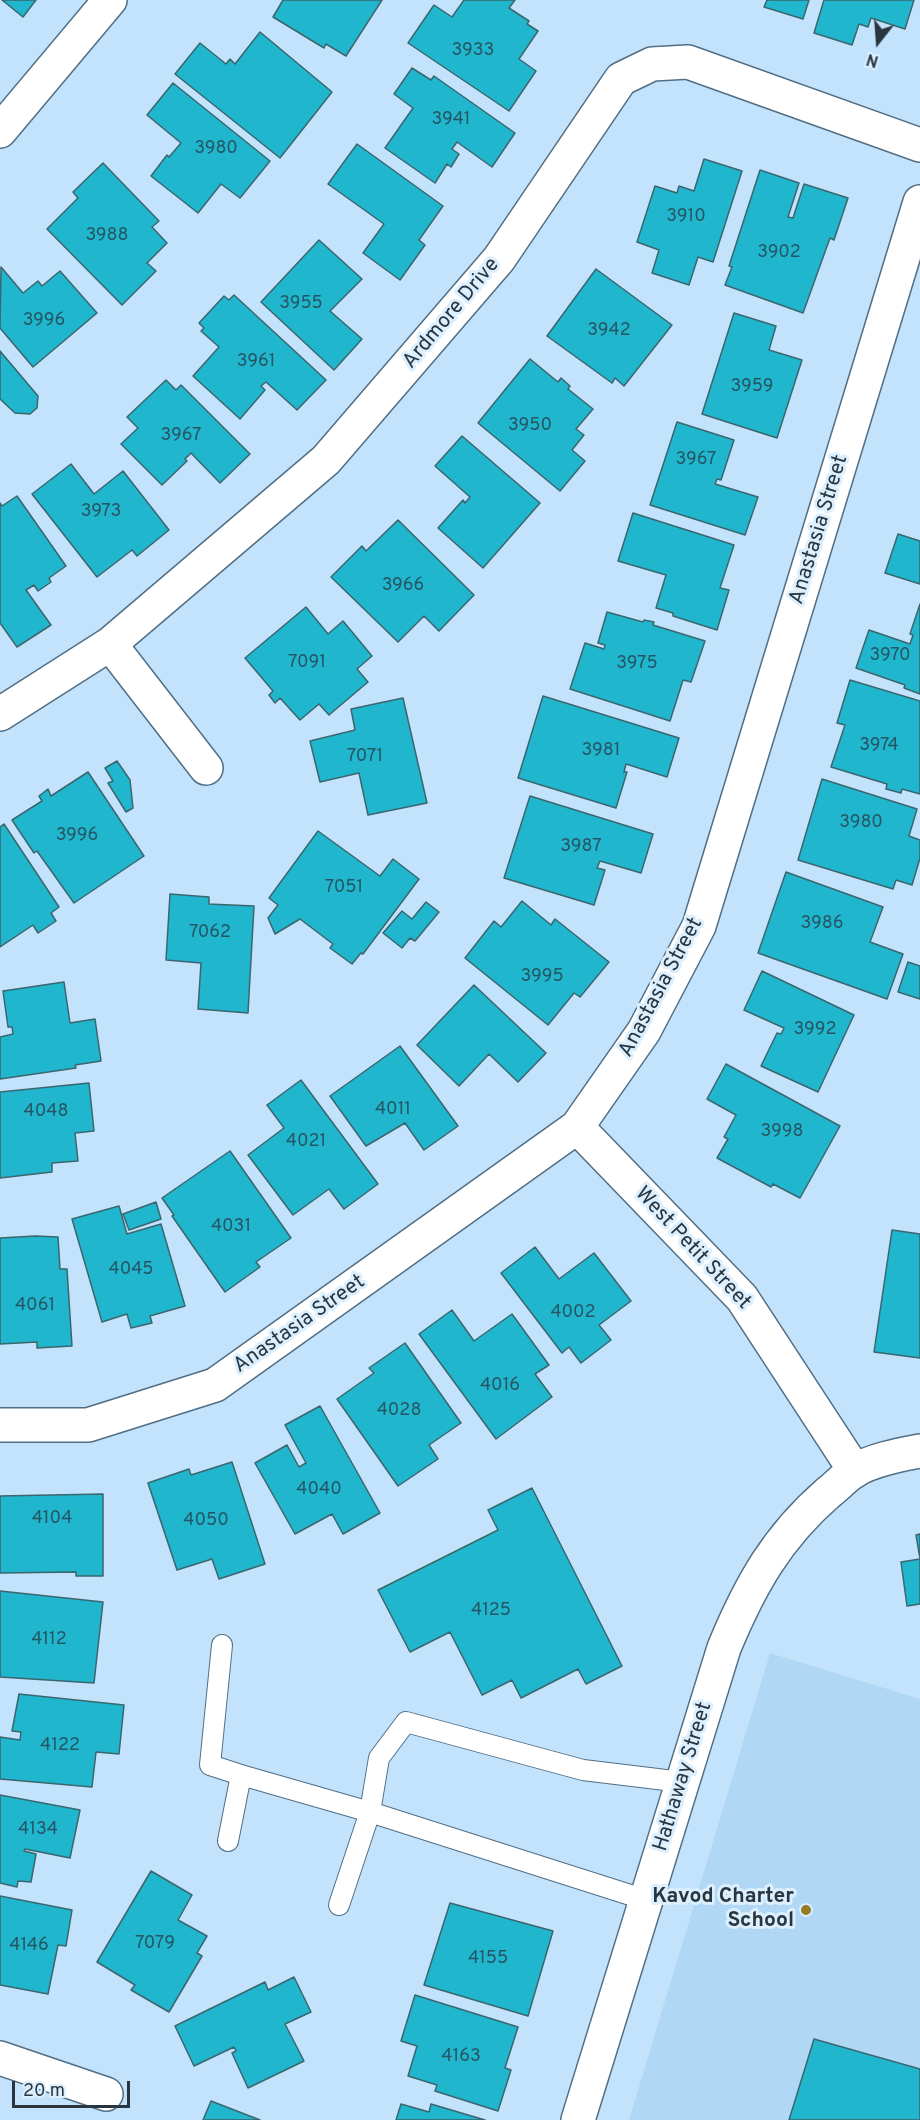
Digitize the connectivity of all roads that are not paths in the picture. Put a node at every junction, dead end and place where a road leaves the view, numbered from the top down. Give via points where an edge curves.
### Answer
1 (110, 0) edge
2 (0, 131) edge
3 (920, 145) edge
4 (920, 202) edge
5 (110, 644) junction
6 (0, 714) edge
7 (206, 768) dead end
8 (577, 1127) junction
9 (0, 1425) edge
10 (920, 1451) edge
11 (855, 1471) junction
12 (222, 1645) dead end
13 (241, 1775) junction
14 (682, 1782) junction
15 (370, 1812) junction
16 (228, 1840) dead end
17 (646, 1900) junction
18 (339, 1905) dead end
19 (0, 2058) edge
20 (106, 2094) dead end
21 (578, 2120) edge

1 - 2 street
3 - 5 street, Ardmore Drive via 688,62 652,64 621,79 499,260 326,459
4 - 8 street, Anastasia Street via 699,926 644,1031
5 - 6 street, Ardmore Drive
5 - 7 street
8 - 9 street, Anastasia Street via 215,1385 88,1425
8 - 11 street, West Petit Street via 742,1298
10 - 11 street
11 - 14 street, Hathaway Street via 816,1504 772,1551 745,1597 724,1648
12 - 13 lane via 210,1765
13 - 15 lane
13 - 16 lane
14 - 15 lane via 583,1770 406,1722 379,1758
14 - 17 street, Hathaway Street
15 - 17 lane
15 - 18 lane
17 - 21 street, Hathaway Street
19 - 20 street

